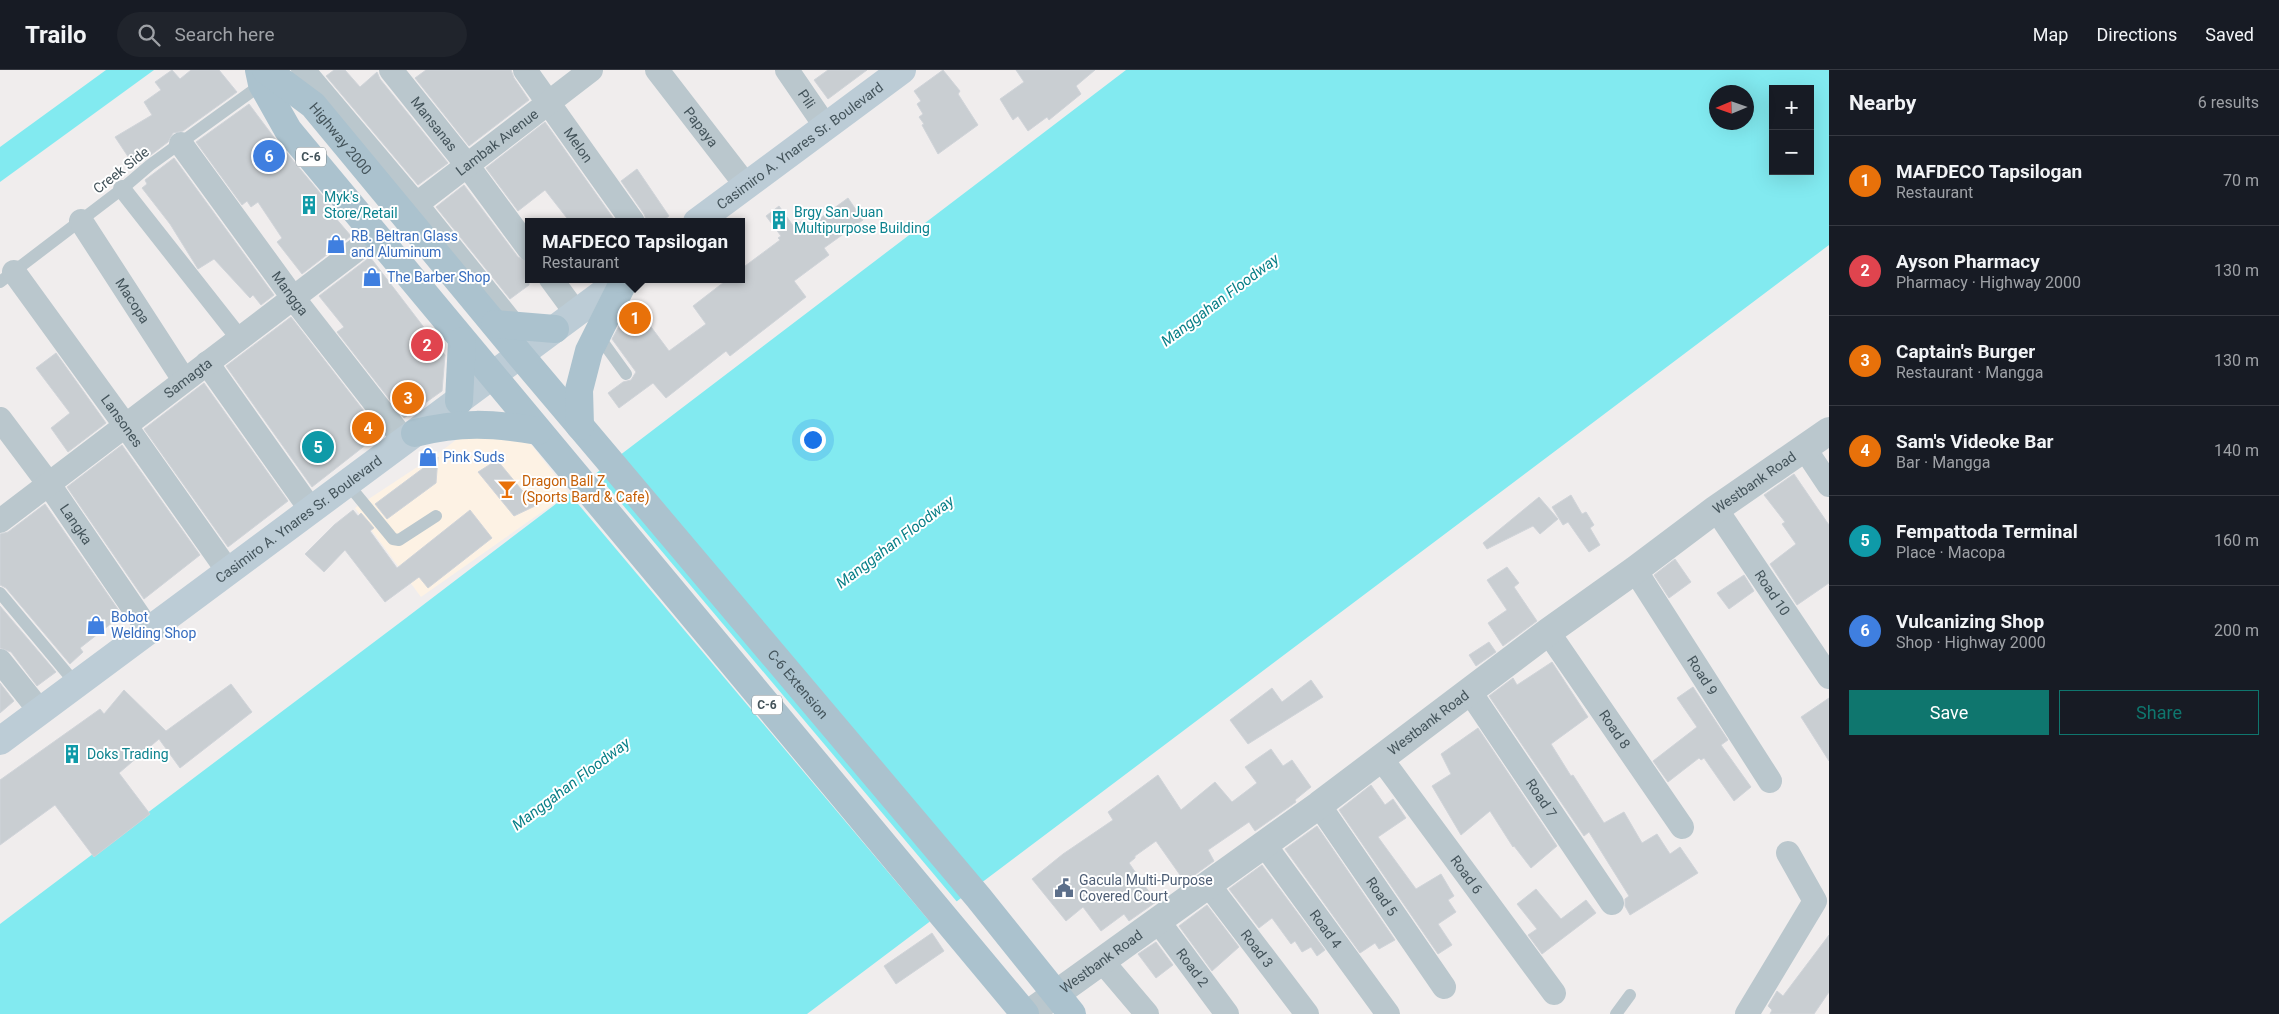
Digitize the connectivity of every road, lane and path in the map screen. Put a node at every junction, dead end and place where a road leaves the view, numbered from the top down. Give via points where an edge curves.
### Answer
1 (303, 70) edge
2 (391, 70) edge
3 (524, 70) edge
4 (591, 70) edge
5 (657, 70) edge
6 (787, 70) edge
7 (902, 70) edge
8 (263, 75) edge
9 (549, 104) junction
10 (826, 127) junction
11 (181, 144) junction
12 (467, 165) junction
13 (745, 184) junction
14 (122, 189) junction
15 (410, 209) junction
16 (630, 218) edge
17 (702, 218) edge
18 (81, 221) junction
19 (376, 236) junction
20 (525, 244) edge
21 (7, 277) edge
22 (552, 283) edge
23 (619, 283) edge
24 (622, 283) edge
25 (294, 299) junction
26 (565, 322) junction
27 (504, 325) junction
28 (597, 334) junction
29 (240, 339) junction
30 (462, 341) junction
31 (520, 355) junction
32 (207, 363) junction
33 (626, 374) dead end
34 (492, 376) junction
35 (184, 380) junction
36 (459, 401) junction
37 (0, 419) edge
38 (125, 425) junction
39 (1829, 431) edge
40 (585, 432) junction
41 (541, 434) junction
42 (410, 436) junction
43 (1805, 449) junction
44 (48, 483) junction
45 (348, 483) junction
46 (1829, 485) edge
47 (1716, 509) junction
48 (311, 510) junction
49 (436, 516) dead end
50 (0, 521) edge
51 (1635, 570) junction
52 (228, 571) junction
53 (0, 593) edge
54 (149, 631) junction
55 (1548, 632) junction
56 (0, 661) edge
57 (1829, 677) edge
58 (76, 684) junction
59 (1470, 692) junction
60 (40, 711) junction
61 (0, 741) edge
62 (1380, 757) junction
63 (1770, 781) dead end
64 (1319, 805) junction
65 (1682, 827) dead end
66 (1264, 844) junction
67 (1788, 853) dead end
68 (1208, 884) junction
69 (1612, 903) dead end
70 (1158, 921) junction
71 (1102, 961) junction
72 (1444, 987) dead end
73 (1554, 993) dead end
74 (1630, 995) dead end
75 (1063, 1004) edge
76 (1756, 1011) edge
77 (1026, 1014) edge
78 (1147, 1014) edge
79 (1227, 1014) edge
80 (1307, 1014) edge
81 (1388, 1014) edge
82 (1616, 1014) edge

1 - 15 street, Highway 2000
2 - 12 street, Mansanas
3 - 9 street, Melon
4 - 9 street, Lambak Avenue
5 - 13 street, Papaya
6 - 10 street, Pili
7 - 10 main road, Casimiro A. Ynares Sr. Boulevard
8 - 11 lane, Creek Side
8 - 15 main road, Highway 2000 / C-6 via 313,105
8 - 19 main road, C-6 via 288,130
9 - 12 street, Lambak Avenue
9 - 16 street, Melon
10 - 13 main road, Casimiro A. Ynares Sr. Boulevard
11 - 14 lane, Creek Side
11 - 25 street, Mangga
12 - 15 street, Lambak Avenue
12 - 20 street, Mansanas
13 - 17 main road, Casimiro A. Ynares Sr. Boulevard
14 - 18 lane, Creek Side
14 - 29 street
15 - 27 main road, Highway 2000 / C-6
18 - 21 lane, Creek Side
18 - 35 street, Macopa
19 - 25 street, Samagta
19 - 30 main road, C-6
21 - 38 street, Lansones
22 - 26 street
23 - 26 main road, Casimiro A. Ynares Sr. Boulevard
24 - 28 main road
25 - 29 street, Samagta
25 - 42 street, Mangga
26 - 27 main road
26 - 31 main road, Casimiro A. Ynares Sr. Boulevard
27 - 31 main road, Highway 2000 / C-6
28 - 33 lane
28 - 40 main road via 579,390
29 - 32 street, Samagta
30 - 34 main road, C-6
30 - 36 main road
31 - 34 main road, Casimiro A. Ynares Sr. Boulevard
31 - 40 main road, C-6 Extension / C-6
32 - 35 street, Samagta
32 - 48 street
34 - 36 main road, Casimiro A. Ynares Sr. Boulevard
34 - 41 main road, C-6
35 - 38 street, Samagta
36 - 42 main road, Casimiro A. Ynares Sr. Boulevard
37 - 44 street, Langka
38 - 44 street, Samagta
38 - 52 street, Lansones
39 - 43 street, Westbank Road
40 - 75 main road, C-6 Extension / C-6 via 978,897
41 - 42 main road via 506,425 476,423 445,426
41 - 77 main road, C-6
42 - 45 main road, Casimiro A. Ynares Sr. Boulevard
43 - 46 street
43 - 47 street, Westbank Road
44 - 50 street, Samagta
44 - 54 street, Langka
45 - 48 main road, Casimiro A. Ynares Sr. Boulevard
45 - 49 lane via 392,539 399,540
47 - 51 street, Westbank Road
47 - 57 street, Road 10
48 - 52 main road, Casimiro A. Ynares Sr. Boulevard
51 - 55 street, Westbank Road
51 - 63 street, Road 9
52 - 54 main road, Casimiro A. Ynares Sr. Boulevard
53 - 58 lane
54 - 58 main road, Casimiro A. Ynares Sr. Boulevard
55 - 59 street, Westbank Road
55 - 65 street, Road 8
56 - 60 street
58 - 60 main road, Casimiro A. Ynares Sr. Boulevard
59 - 62 street, Westbank Road
59 - 69 street, Road 7
60 - 61 main road, Casimiro A. Ynares Sr. Boulevard
62 - 64 street, Westbank Road
62 - 73 street, Road 6
64 - 66 street, Westbank Road
64 - 72 street, Road 5
66 - 68 street, Westbank Road
66 - 81 street, Road 4
67 - 76 street via 1815,901
68 - 70 street, Westbank Road
68 - 80 street, Road 3
70 - 71 street, Westbank Road
70 - 79 street, Road 2
71 - 75 street, Westbank Road
71 - 78 street
74 - 82 lane
75 - 77 street, Westbank Road

